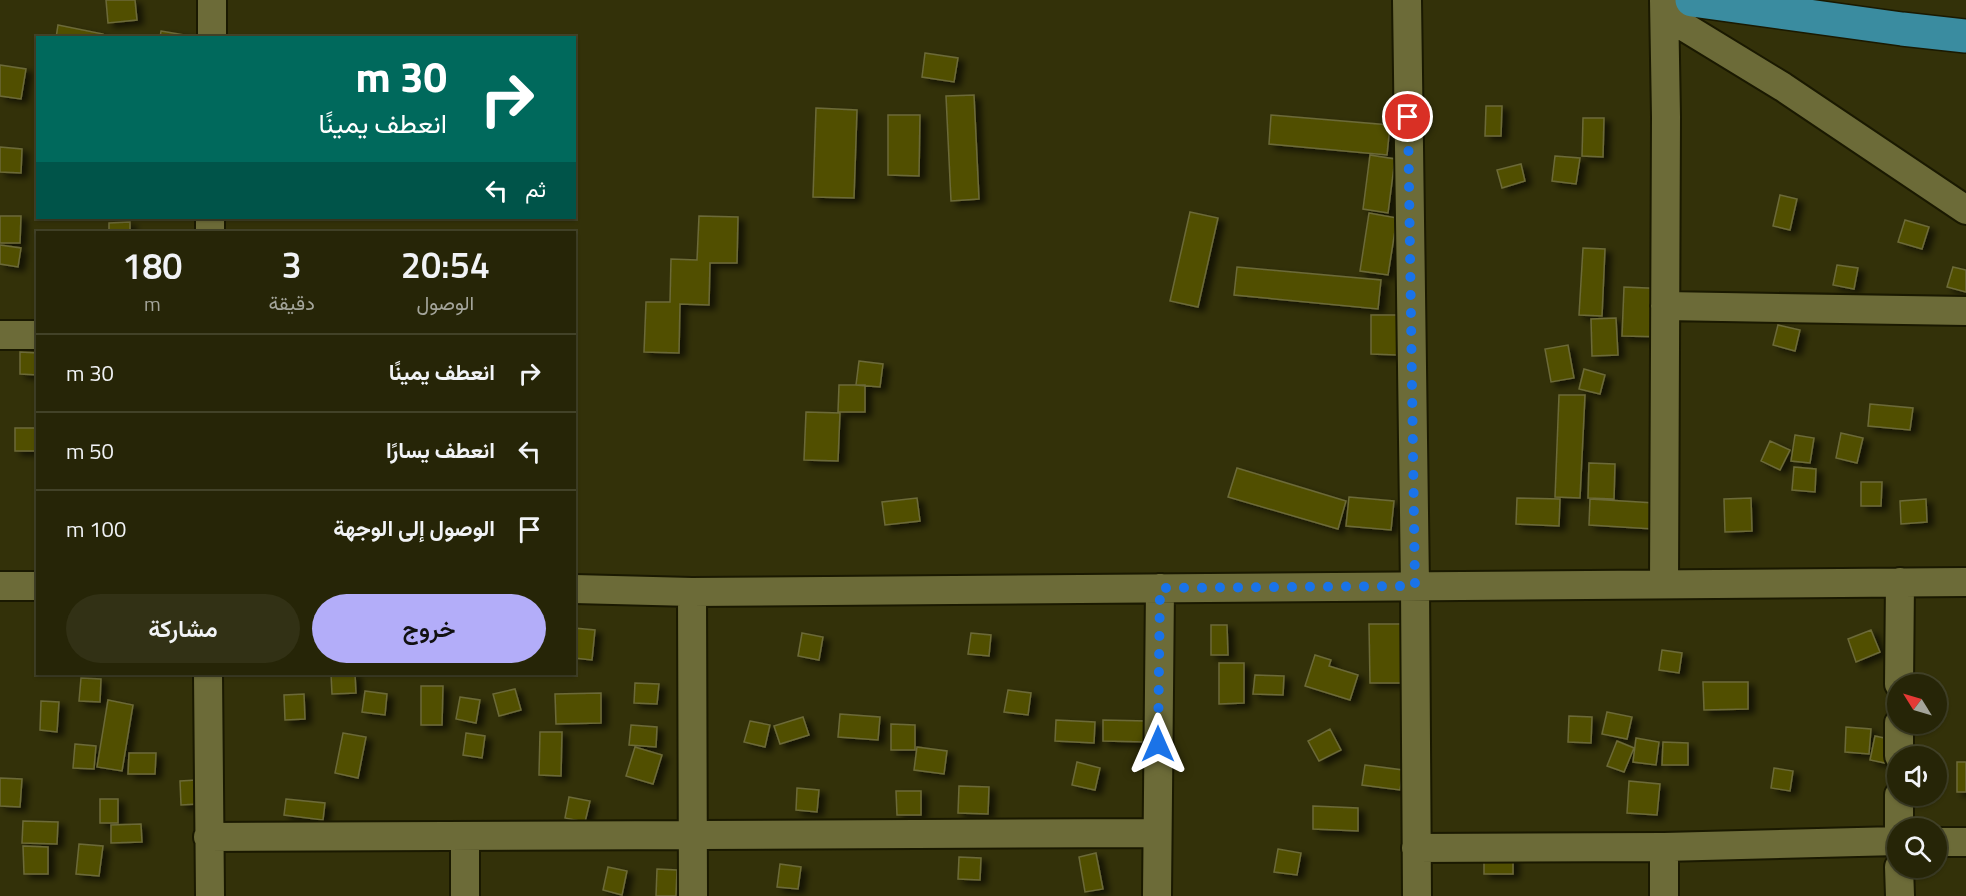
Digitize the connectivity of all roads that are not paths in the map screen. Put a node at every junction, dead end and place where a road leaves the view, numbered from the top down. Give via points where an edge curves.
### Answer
1 (212, 0) edge
2 (1407, 0) edge
3 (1674, 5) edge
4 (212, 36) edge
5 (1966, 36) edge
6 (1966, 210) edge
7 (1665, 306) junction
8 (1966, 311) edge
9 (0, 335) edge
10 (36, 335) edge
11 (1900, 582) junction
12 (1966, 582) edge
13 (1664, 584) junction
14 (0, 586) edge
15 (36, 586) edge
16 (1415, 586) junction
17 (1160, 588) junction
18 (576, 589) edge
19 (692, 592) junction
20 (1899, 674) edge
21 (208, 675) edge
22 (1157, 833) junction
23 (693, 835) junction
24 (465, 836) junction
25 (208, 837) junction
26 (1887, 841) edge
27 (1947, 842) edge
28 (1966, 843) edge
29 (1664, 847) junction
30 (1416, 848) junction
31 (1899, 878) edge
32 (210, 896) edge
33 (465, 896) edge
34 (693, 896) edge
35 (1157, 896) edge
36 (1417, 896) edge
37 (1664, 896) edge
38 (1900, 896) edge

1 - 4 street
2 - 16 street
3 - 5 highway
3 - 6 street via 1783,87
3 - 7 street via 1666,117
7 - 8 street
7 - 13 street
9 - 10 street
11 - 12 street
11 - 13 street
11 - 20 street
13 - 16 street
14 - 15 street
16 - 17 street
16 - 30 street
17 - 19 street
17 - 22 street
18 - 19 street
19 - 23 street
21 - 25 street
22 - 23 street
22 - 35 street
23 - 24 street
23 - 34 street
24 - 25 street
24 - 33 street
25 - 32 street
26 - 29 street
27 - 28 street
29 - 30 street
29 - 37 street
30 - 36 street
31 - 38 street

